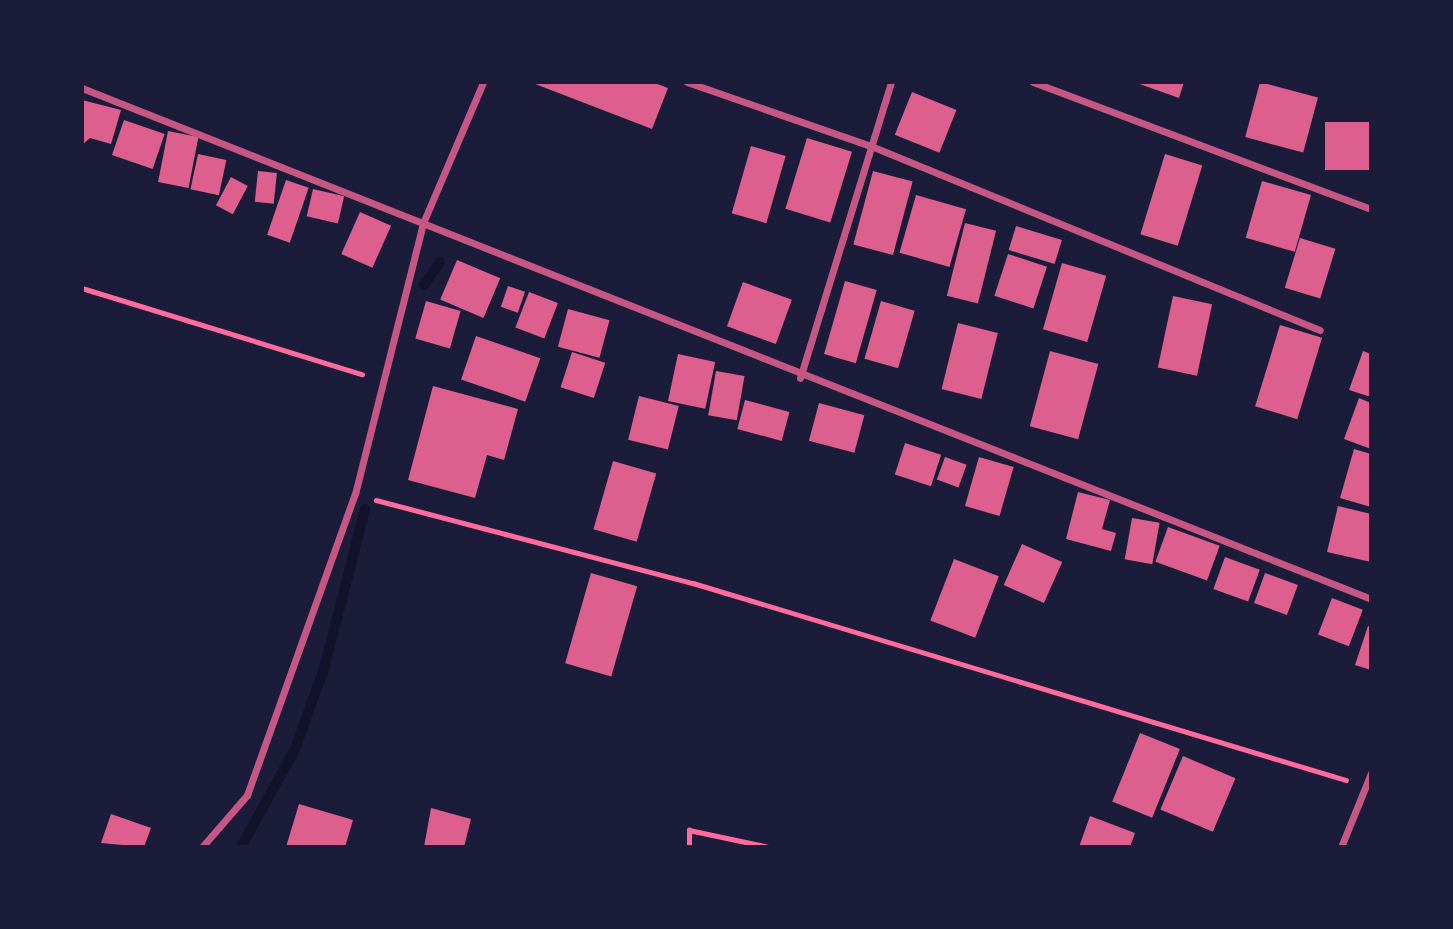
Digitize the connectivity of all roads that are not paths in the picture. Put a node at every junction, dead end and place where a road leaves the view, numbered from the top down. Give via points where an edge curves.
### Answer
1 (483, 82) edge
2 (687, 82) edge
3 (891, 82) edge
4 (1033, 82) edge
5 (82, 88) edge
6 (871, 146) junction
7 (1371, 209) edge
8 (423, 223) junction
9 (1320, 330) dead end
10 (800, 378) junction
11 (1371, 599) edge
12 (1371, 773) edge
13 (202, 847) edge
14 (1341, 847) edge

1 - 8 street
2 - 6 street
3 - 6 street
4 - 7 street
5 - 8 street
6 - 9 street
6 - 10 street
8 - 10 street
8 - 13 street via 355,494 247,795
10 - 11 street
12 - 14 street

